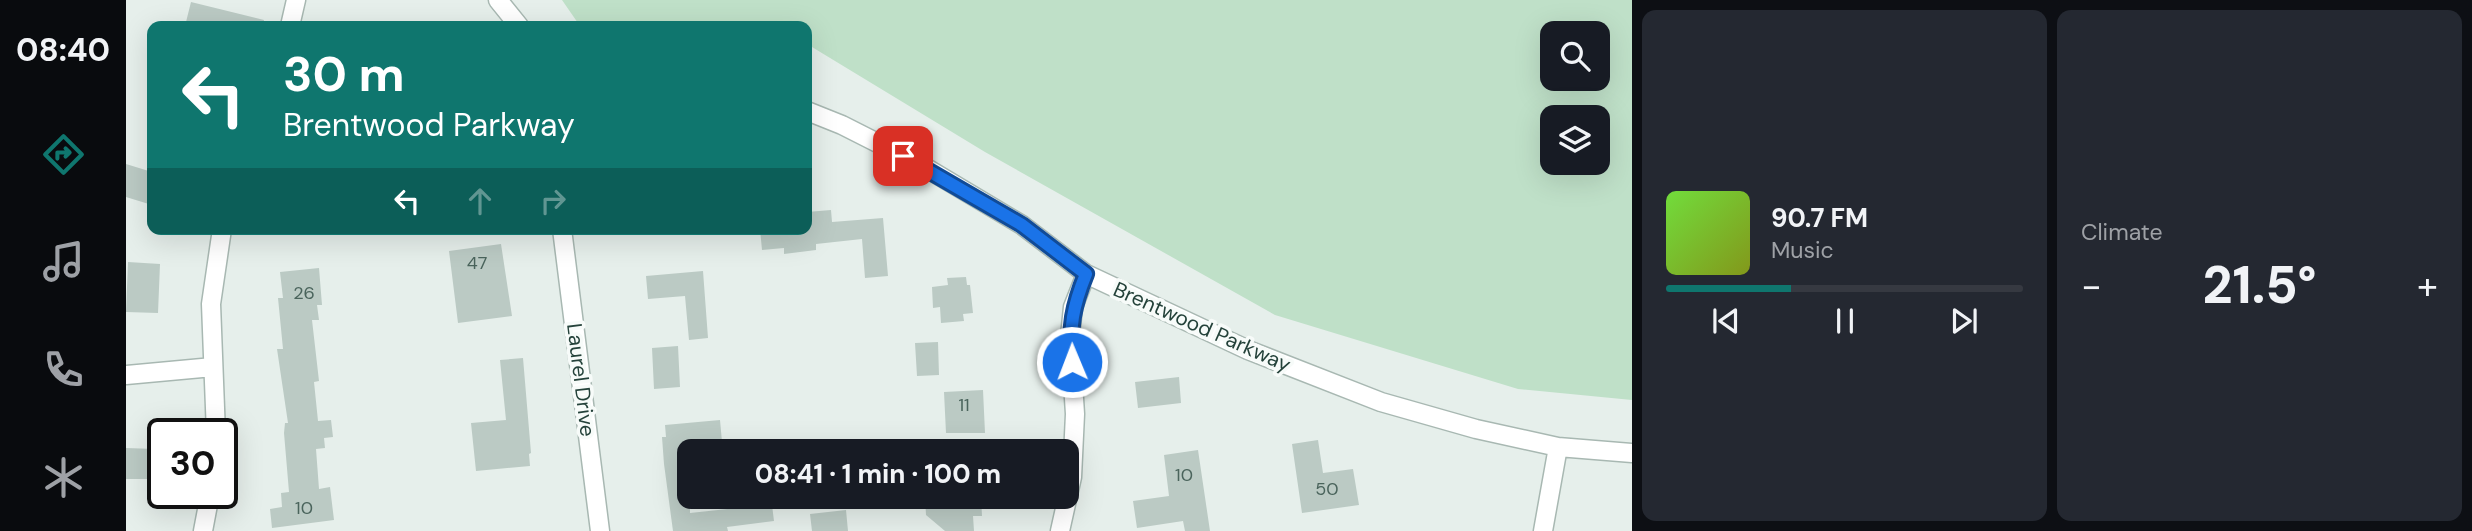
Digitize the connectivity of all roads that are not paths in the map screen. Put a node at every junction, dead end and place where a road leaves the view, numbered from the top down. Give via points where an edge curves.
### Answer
1 (296, 0) edge
2 (499, 0) edge
3 (291, 21) edge
4 (515, 21) edge
5 (812, 113) edge
6 (221, 235) edge
7 (563, 235) edge
8 (1086, 274) junction
9 (213, 367) junction
10 (126, 375) edge
11 (215, 418) edge
12 (1558, 447) junction
13 (1632, 453) edge
14 (207, 509) edge
15 (203, 531) edge
16 (600, 531) edge
17 (1060, 531) edge
18 (1544, 531) edge

1 - 3 street
2 - 4 street
5 - 8 street, Brentwood Parkway via 923,166 1022,225
6 - 9 street via 211,304
7 - 16 street, Laurel Drive
8 - 12 street, Brentwood Parkway via 1248,350 1368,398
8 - 17 street via 1073,307 1070,335 1075,414 1072,477
9 - 10 street
9 - 11 street
12 - 13 street, Brentwood Parkway
12 - 18 street
14 - 15 street

